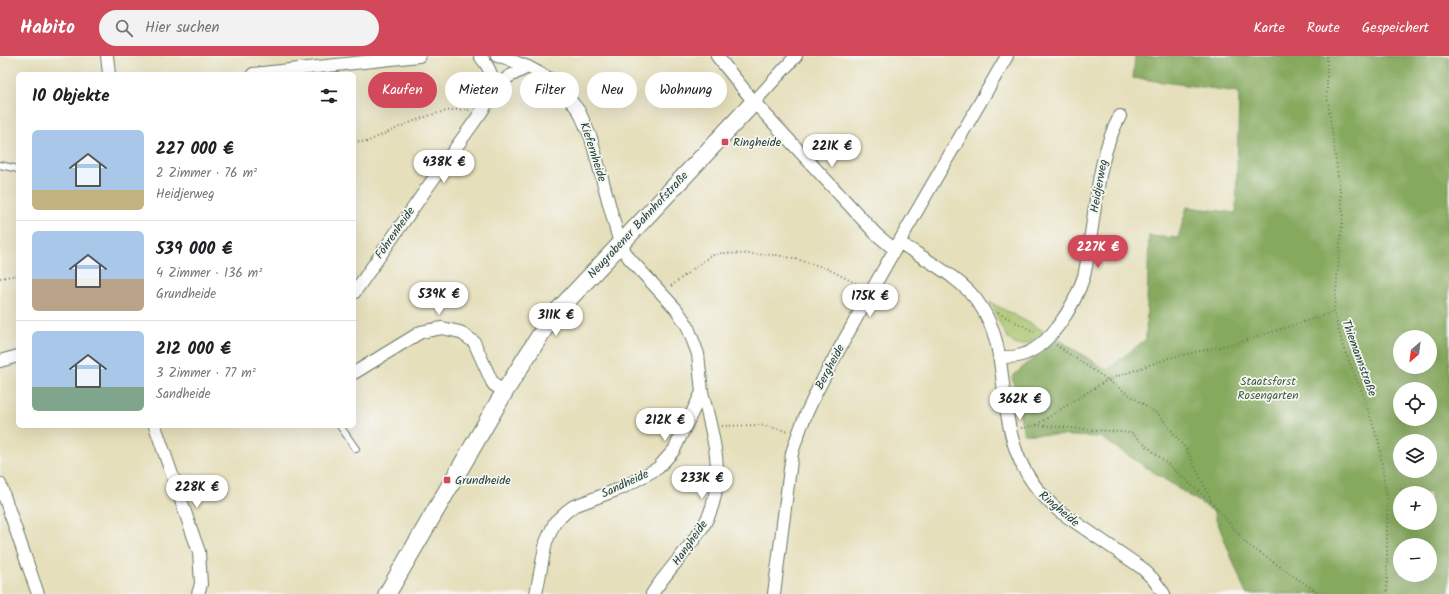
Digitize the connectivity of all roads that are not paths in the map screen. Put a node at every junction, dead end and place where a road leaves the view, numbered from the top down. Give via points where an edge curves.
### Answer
1 (107, 56) edge
2 (419, 56) edge
3 (480, 56) edge
4 (497, 56) edge
5 (717, 56) edge
6 (796, 56) edge
7 (1007, 56) edge
8 (528, 67) junction
9 (109, 72) edge
10 (271, 72) edge
11 (490, 72) edge
12 (512, 75) edge
13 (754, 102) junction
14 (484, 108) edge
15 (1120, 116) dead end
16 (0, 166) edge
17 (16, 170) edge
18 (620, 244) junction
19 (897, 246) junction
20 (356, 290) edge
21 (16, 357) edge
22 (1000, 358) junction
23 (0, 361) edge
24 (356, 372) edge
25 (505, 391) junction
26 (702, 392) junction
27 (157, 428) edge
28 (341, 428) edge
29 (356, 448) dead end
30 (0, 484) edge
31 (38, 594) edge
32 (198, 594) edge
33 (387, 594) edge
34 (536, 594) edge
35 (652, 594) edge
36 (774, 594) edge
37 (1164, 594) edge

1 - 9 street
2 - 10 street
3 - 11 street
4 - 8 street, Kiefernheide
5 - 13 street, Ringheide
6 - 13 street, Neugrabener Bahnhofstraße
7 - 19 street, Bergheide
8 - 12 street, Föhrenheide
8 - 18 street, Kiefernheide via 554,83 579,111 592,138
13 - 18 street, Neugrabener Bahnhofstraße
13 - 19 street, Ringheide via 876,234
14 - 20 street, Föhrenheide
15 - 22 street, Heidjerweg via 1106,149 1080,287 1061,322 1046,339 1019,356
16 - 17 lane
18 - 25 street, Neugrabener Bahnhofstraße via 551,318
18 - 26 street via 682,316 692,335 699,358
19 - 22 street, Ringheide via 971,293 981,305 997,339
19 - 36 street, Bergheide via 828,370 797,434 789,470
21 - 23 street
22 - 37 street, Ringheide via 1013,445 1018,460 1036,488 1047,501 1078,525 1142,568
24 - 25 street via 421,332 442,328 460,332 474,342 492,382
25 - 33 street, Neugrabener Bahnhofstraße
26 - 34 street, Sandheide via 674,450 658,468 622,488 574,506 555,522 546,542
26 - 35 street, Hangheide via 716,454 716,490 712,507 698,534
27 - 32 street via 199,552
28 - 29 lane
30 - 31 street

